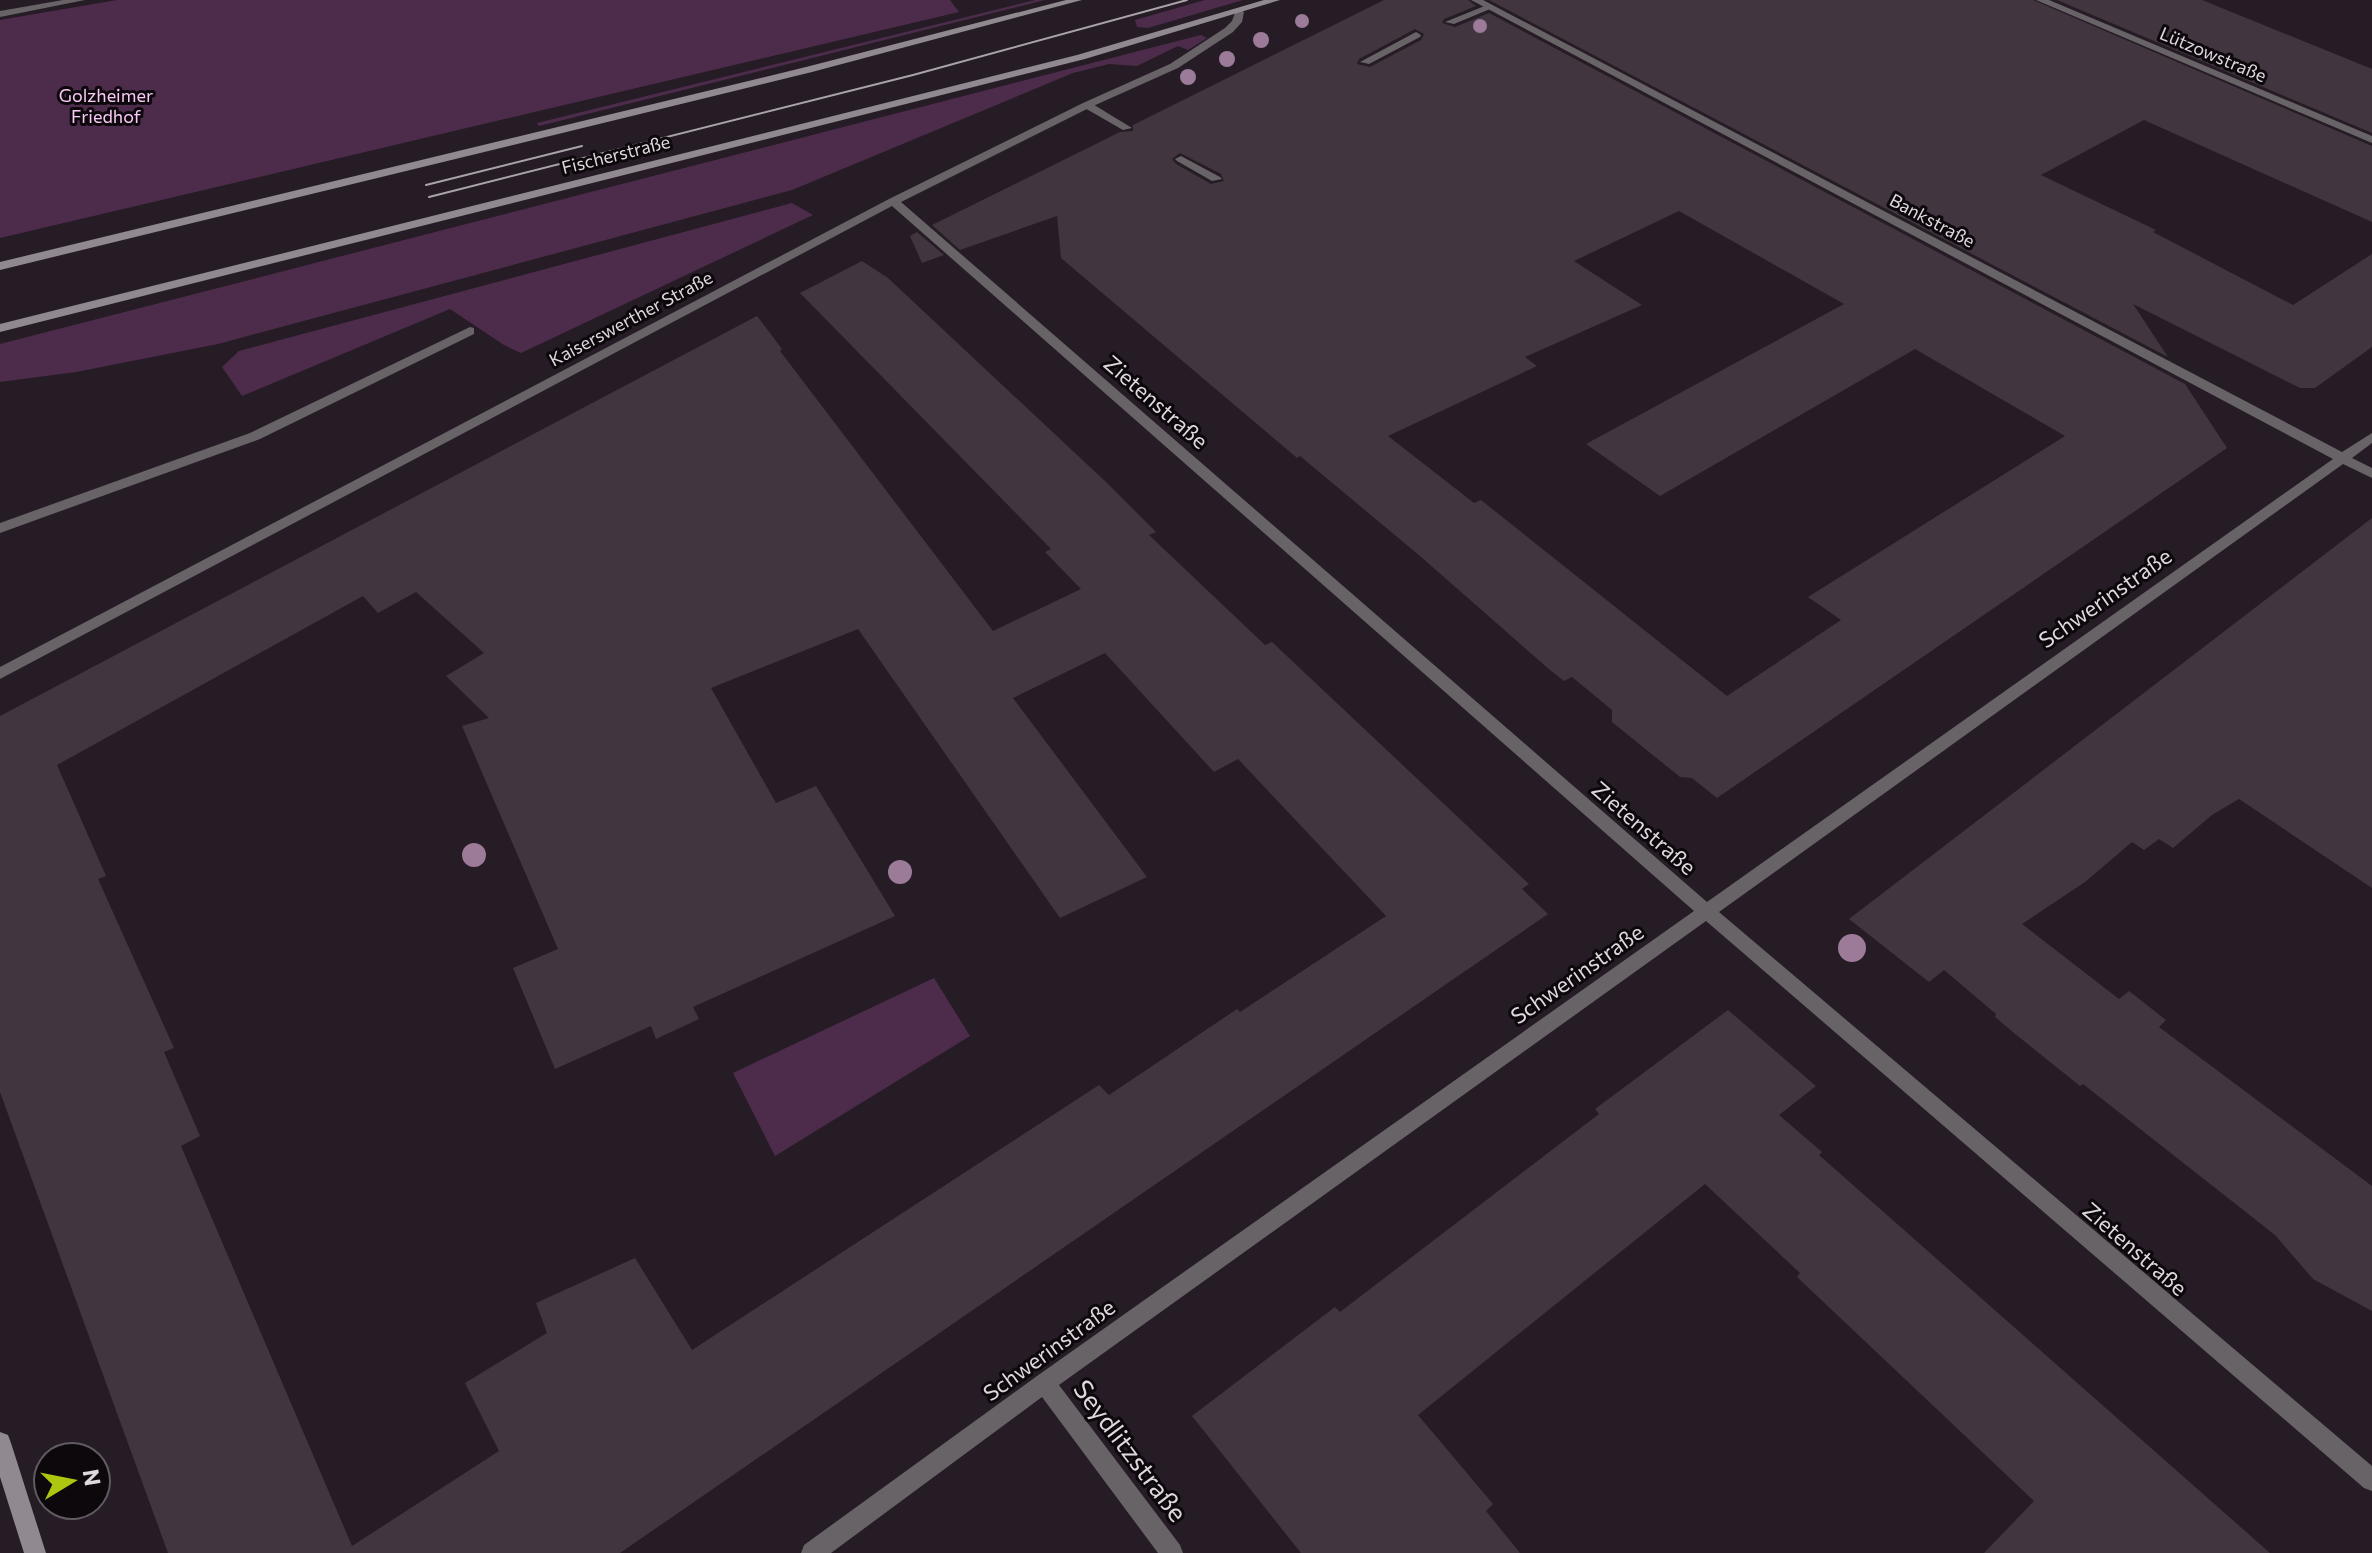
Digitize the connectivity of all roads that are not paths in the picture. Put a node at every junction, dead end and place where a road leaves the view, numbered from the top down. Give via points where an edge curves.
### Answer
1 (80, 0) edge
2 (1077, 0) edge
3 (1275, 0) edge
4 (1476, 0) edge
5 (2041, 0) edge
6 (1490, 7) junction
7 (1239, 12) junction
8 (0, 14) edge
9 (1450, 22) dead end
10 (1416, 35) dead end
11 (1365, 62) dead end
12 (1087, 105) junction
13 (1127, 128) dead end
14 (2372, 140) edge
15 (1181, 159) dead end
16 (1216, 179) dead end
17 (893, 201) junction
18 (0, 266) edge
19 (0, 328) edge
20 (470, 331) dead end
21 (2372, 437) edge
22 (2343, 458) junction
23 (2372, 474) edge
24 (5, 523) edge
25 (0, 674) edge
26 (1706, 911) junction
27 (1044, 1383) junction
28 (0, 1443) edge
29 (2372, 1480) edge
30 (35, 1553) edge
31 (812, 1553) edge
32 (1172, 1553) edge

1 - 8 street
2 - 18 main road, Fischerstraße via 864,57
3 - 7 main road
4 - 6 street, Bankstraße
5 - 14 street, Lützowstraße
6 - 9 street
6 - 22 street, Bankstraße
7 - 12 street, Kaiserswerther Straße via 1237,22 1204,49
7 - 19 main road, Fischerstraße via 1066,61
10 - 11 street
12 - 13 street
12 - 17 street, Kaiserswerther Straße
15 - 16 street
17 - 25 street, Kaiserswerther Straße
17 - 26 street, Zietenstraße
20 - 24 street via 255,436
21 - 22 street, Schwerinstraße
22 - 23 street, Bankstraße
22 - 26 street, Schwerinstraße
26 - 27 street, Schwerinstraße
26 - 29 street, Zietenstraße
27 - 31 street, Schwerinstraße
27 - 32 street, Seydlitzstraße
28 - 30 main road

